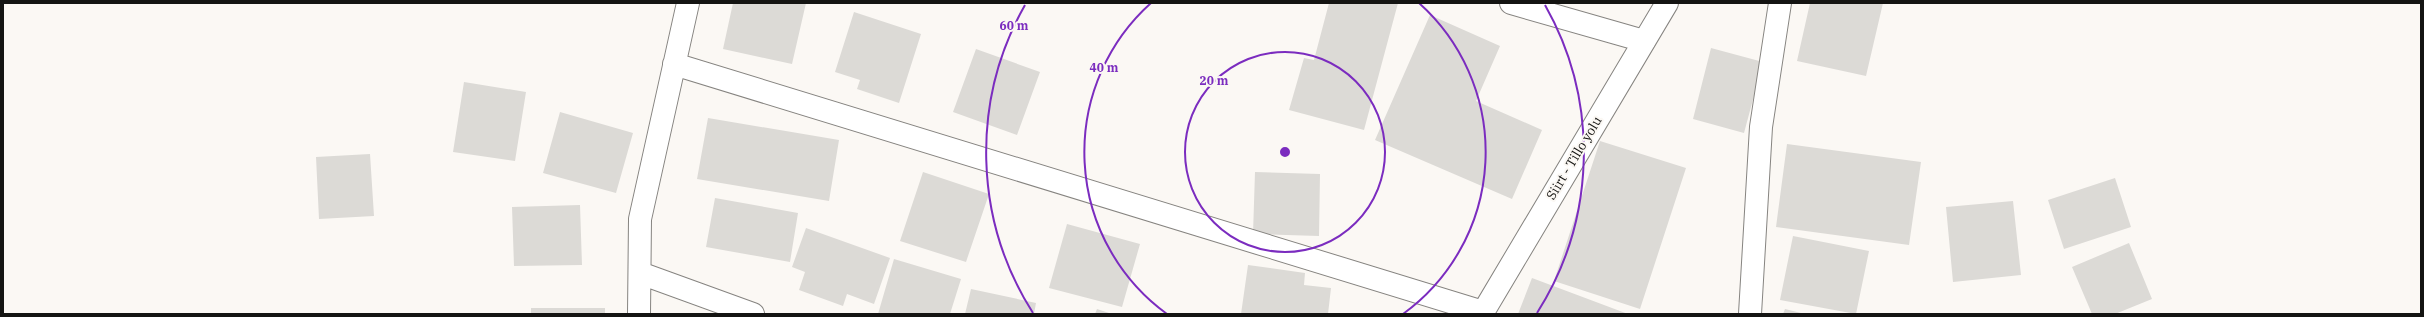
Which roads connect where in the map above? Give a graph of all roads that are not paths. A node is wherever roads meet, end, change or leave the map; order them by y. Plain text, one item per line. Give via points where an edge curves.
1 (688, 3) edge
2 (1511, 3) edge
3 (1667, 3) edge
4 (1780, 3) edge
5 (1644, 41) junction
6 (674, 64) junction
7 (640, 273) junction
8 (1483, 313) edge
9 (639, 314) edge
10 (753, 314) edge
11 (1750, 314) edge

1 - 6 street
2 - 5 street
3 - 5 street, Siirt - Tillo yolu
4 - 11 street via 1761,127
5 - 8 street, Siirt - Tillo yolu
6 - 7 street via 640,219
6 - 8 street
7 - 9 street
7 - 10 street

